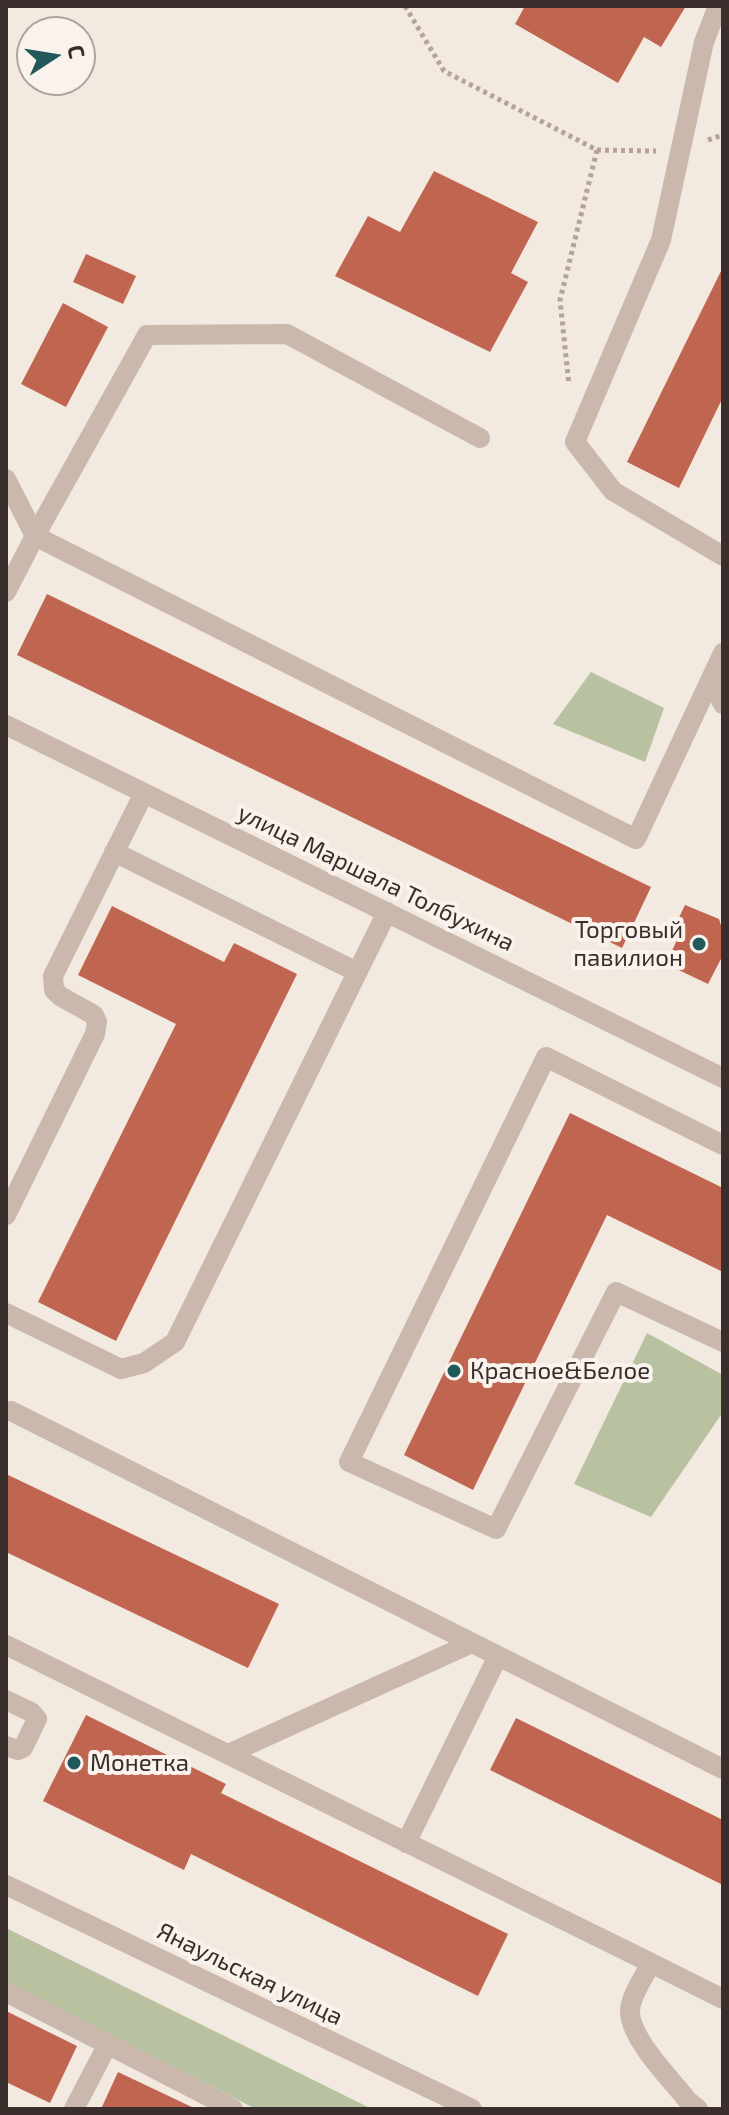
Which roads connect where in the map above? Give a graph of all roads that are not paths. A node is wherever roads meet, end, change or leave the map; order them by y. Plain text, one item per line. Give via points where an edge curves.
1 (718, 6) edge
2 (480, 438) dead end
3 (6, 479) edge
4 (35, 536) junction
5 (723, 556) edge
6 (6, 592) edge
7 (723, 653) edge
8 (711, 680) junction
9 (723, 704) edge
10 (6, 725) edge
11 (144, 793) junction
12 (114, 852) junction
13 (387, 912) junction
14 (357, 972) junction
15 (723, 1078) edge
16 (723, 1145) edge
17 (6, 1215) edge
18 (6, 1313) edge
19 (723, 1342) edge
20 (11, 1411) dead end
21 (472, 1643) junction
22 (6, 1645) edge
23 (498, 1656) junction
24 (6, 1700) edge
25 (6, 1746) edge
26 (228, 1754) junction
27 (723, 1769) edge
28 (406, 1843) junction
29 (6, 1885) edge
30 (651, 1963) junction
31 (6, 1992) edge
32 (723, 1999) edge
33 (108, 2044) junction
34 (74, 2109) edge
35 (233, 2109) edge
36 (472, 2109) edge
37 (698, 2109) edge

1 - 5 street via 704,42 661,240 575,442 613,491
2 - 4 street via 287,334 147,335
3 - 4 street
4 - 6 street
4 - 8 street via 636,839
7 - 8 street
8 - 9 street
10 - 11 street, улица Маршала Толбухина
11 - 12 street
11 - 13 street, улица Маршала Толбухина
12 - 14 street
12 - 17 street via 52,983 60,996 94,1015 95,1034
13 - 14 street
13 - 15 street, улица Маршала Толбухина
14 - 18 street via 175,1342 144,1363 121,1369
16 - 19 street via 546,1057 349,1462 496,1529 616,1292
20 - 21 street
21 - 23 street
21 - 26 street
22 - 26 street
23 - 27 street
23 - 28 street
24 - 25 street via 37,1719 23,1748
26 - 28 street
28 - 30 street
29 - 36 street, Янаульская улица
30 - 32 street
30 - 37 street via 630,2009 632,2023 646,2048
31 - 33 street
33 - 34 street
33 - 35 street

